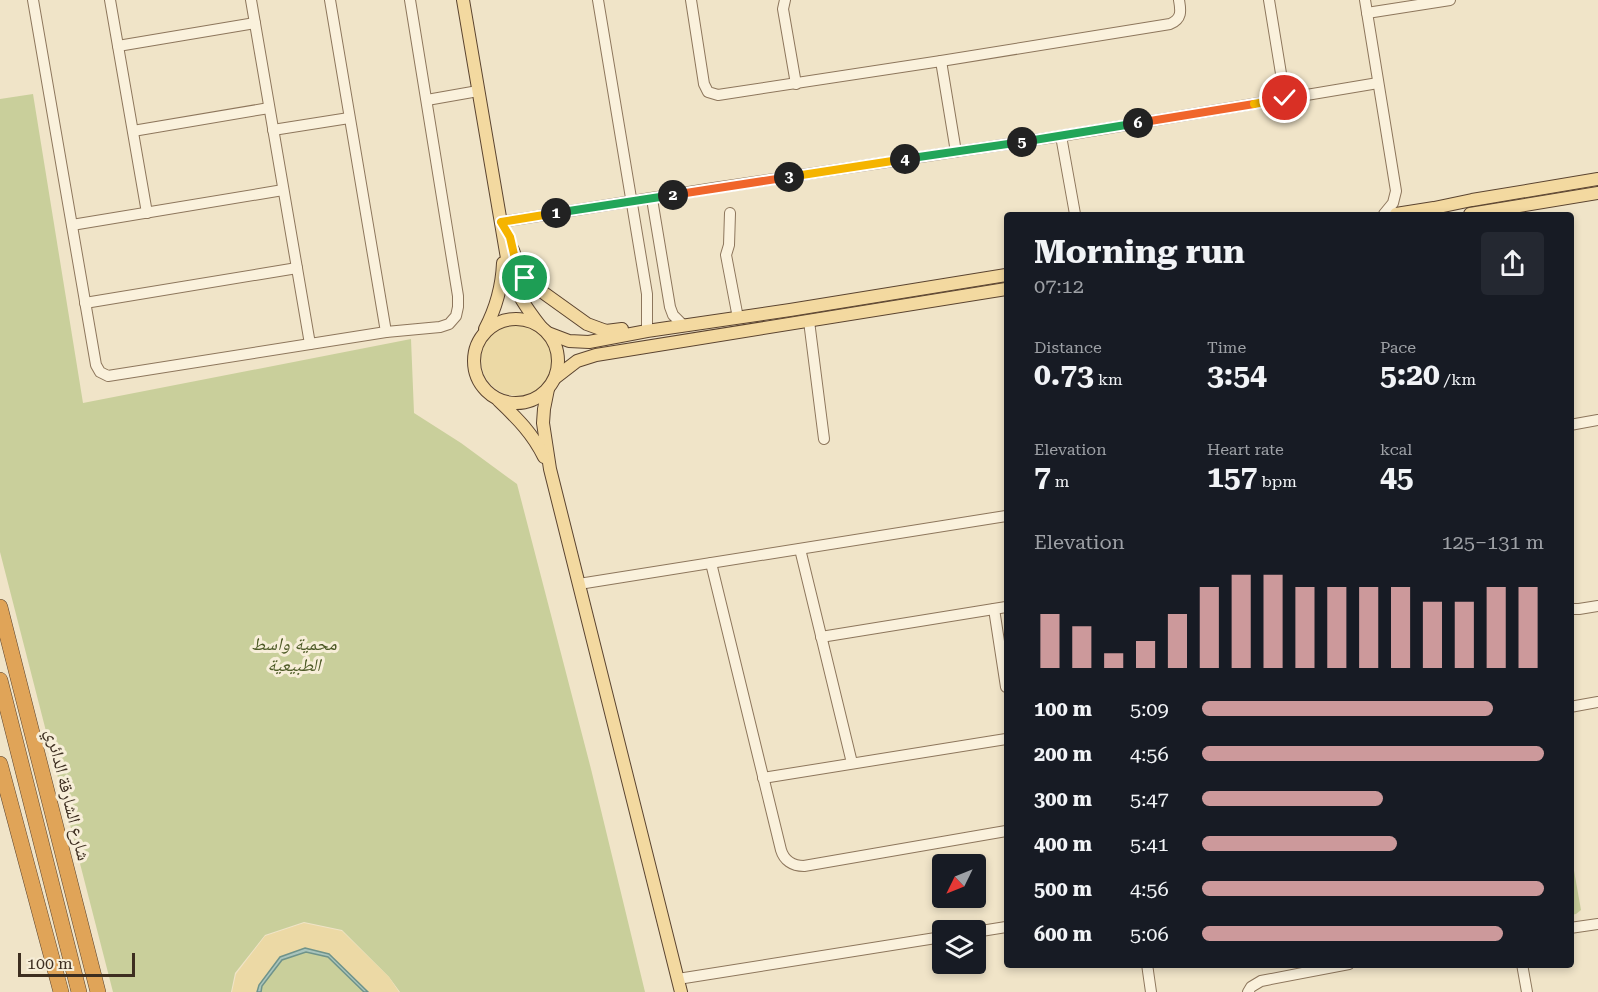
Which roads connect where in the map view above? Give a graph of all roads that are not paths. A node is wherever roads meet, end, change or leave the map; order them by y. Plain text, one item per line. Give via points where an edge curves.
1 (33, 0) edge
2 (110, 0) edge
3 (251, 0) edge
4 (330, 0) edge
5 (410, 0) edge
6 (463, 0) edge
7 (598, 0) edge
8 (691, 0) edge
9 (785, 0) edge
10 (1179, 0) edge
11 (1269, 0) edge
12 (1365, 0) edge
13 (1450, 0) edge
14 (1367, 13) junction
15 (255, 23) junction
16 (118, 46) junction
17 (941, 61) junction
18 (1378, 83) junction
19 (796, 84) junction
20 (478, 92) junction
21 (1285, 98) junction
22 (427, 100) junction
23 (269, 108) junction
24 (349, 118) junction
25 (273, 130) junction
26 (133, 131) junction
27 (1061, 136) junction
28 (956, 152) junction
29 (1598, 179) edge
30 (283, 190) junction
31 (1396, 191) junction
32 (1598, 193) edge
33 (652, 199) junction
34 (631, 201) junction
35 (1075, 212) edge
36 (1386, 212) edge
37 (1415, 212) joint
38 (1482, 212) edge
39 (147, 213) junction
40 (730, 213) dead end
41 (655, 216) junction
42 (634, 219) junction
43 (501, 223) junction
44 (72, 225) junction
45 (505, 244) junction
46 (297, 268) junction
47 (1004, 275) edge
48 (1004, 289) edge
49 (85, 303) junction
50 (790, 310) junction
51 (738, 318) junction
52 (809, 321) junction
53 (682, 325) junction
54 (545, 330) junction
55 (644, 331) junction
56 (748, 331) junction
57 (386, 332) junction
58 (483, 333) junction
59 (310, 344) junction
60 (552, 383) junction
61 (497, 399) junction
62 (1598, 420) edge
63 (1574, 424) edge
64 (824, 439) dead end
65 (550, 469) junction
66 (1004, 516) edge
67 (800, 549) junction
68 (711, 563) junction
69 (579, 584) junction
70 (1598, 606) edge
71 (0, 607) edge
72 (1004, 607) edge
73 (994, 609) junction
74 (1574, 609) edge
75 (821, 637) junction
76 (1004, 674) edge
77 (0, 680) edge
78 (1598, 702) edge
79 (1574, 706) edge
80 (1004, 739) edge
81 (0, 764) edge
82 (852, 764) junction
83 (763, 778) junction
84 (1004, 831) edge
85 (1598, 924) edge
86 (1004, 927) edge
87 (1574, 927) edge
88 (986, 930) edge
89 (932, 939) edge
90 (1148, 968) edge
91 (1327, 968) edge
92 (1523, 968) edge
93 (679, 986) edge
94 (61, 992) edge
95 (80, 992) edge
96 (98, 992) edge
97 (1151, 992) edge
98 (1248, 992) edge
99 (1527, 992) edge

1 - 44 street
2 - 16 street
3 - 15 street
4 - 24 street
5 - 22 street
6 - 20 main road
7 - 34 street
8 - 19 street via 708,92 718,95
9 - 19 street via 783,9
10 - 17 street via 1180,15 1170,24
11 - 21 street
12 - 14 street
13 - 14 street
14 - 18 street
15 - 16 street
15 - 23 street
16 - 26 street
17 - 19 street
17 - 28 street
18 - 21 street
18 - 31 street
20 - 22 street
20 - 43 main road
21 - 27 street
22 - 57 street via 458,307 449,324
23 - 25 street
23 - 26 street
24 - 25 street
24 - 57 street
25 - 30 street
26 - 39 street
27 - 28 street
27 - 35 street
28 - 33 street
29 - 37 main road
30 - 39 street
30 - 46 street
31 - 36 street
31 - 37 street
32 - 38 main road
33 - 34 street
33 - 41 street
34 - 42 street
34 - 43 street
39 - 44 street
40 - 51 street via 726,255
41 - 42 street
41 - 53 street via 670,310
42 - 55 street via 647,294
43 - 45 main road
43 - 55 main road via 510,237 519,268 534,286 592,327
44 - 49 street
45 - 54 main road via 514,285
45 - 58 main road via 499,297
46 - 49 street
46 - 59 street
47 - 50 main road
48 - 52 main road
49 - 59 street via 96,365 108,376
50 - 51 main road
50 - 56 main road via 749,323
51 - 53 main road
52 - 56 main road
52 - 64 street
53 - 55 main road
54 - 55 main road via 562,339 582,342
54 - 58 main road via 532,322 511,319
54 - 60 main road via 558,355
56 - 60 main road via 589,356 571,365
57 - 59 street
58 - 61 main road via 475,349 475,371 485,390
60 - 61 main road via 530,401 507,403
60 - 65 main road via 543,423
61 - 65 main road via 531,435
62 - 63 street
65 - 69 main road
66 - 67 street
67 - 68 street
67 - 75 street
68 - 69 street
68 - 83 street
69 - 93 main road
70 - 74 street
71 - 96 highway, شارع الشارقة الدائري
72 - 73 street
73 - 75 street
73 - 76 street
75 - 82 street
77 - 95 highway, شارع الشارقة الدائري
78 - 79 street
80 - 82 street
81 - 94 highway
82 - 83 street
83 - 84 street via 782,854 799,866
85 - 87 street
86 - 88 street
89 - 93 street
90 - 97 street
91 - 98 street via 1261,981
92 - 99 street

